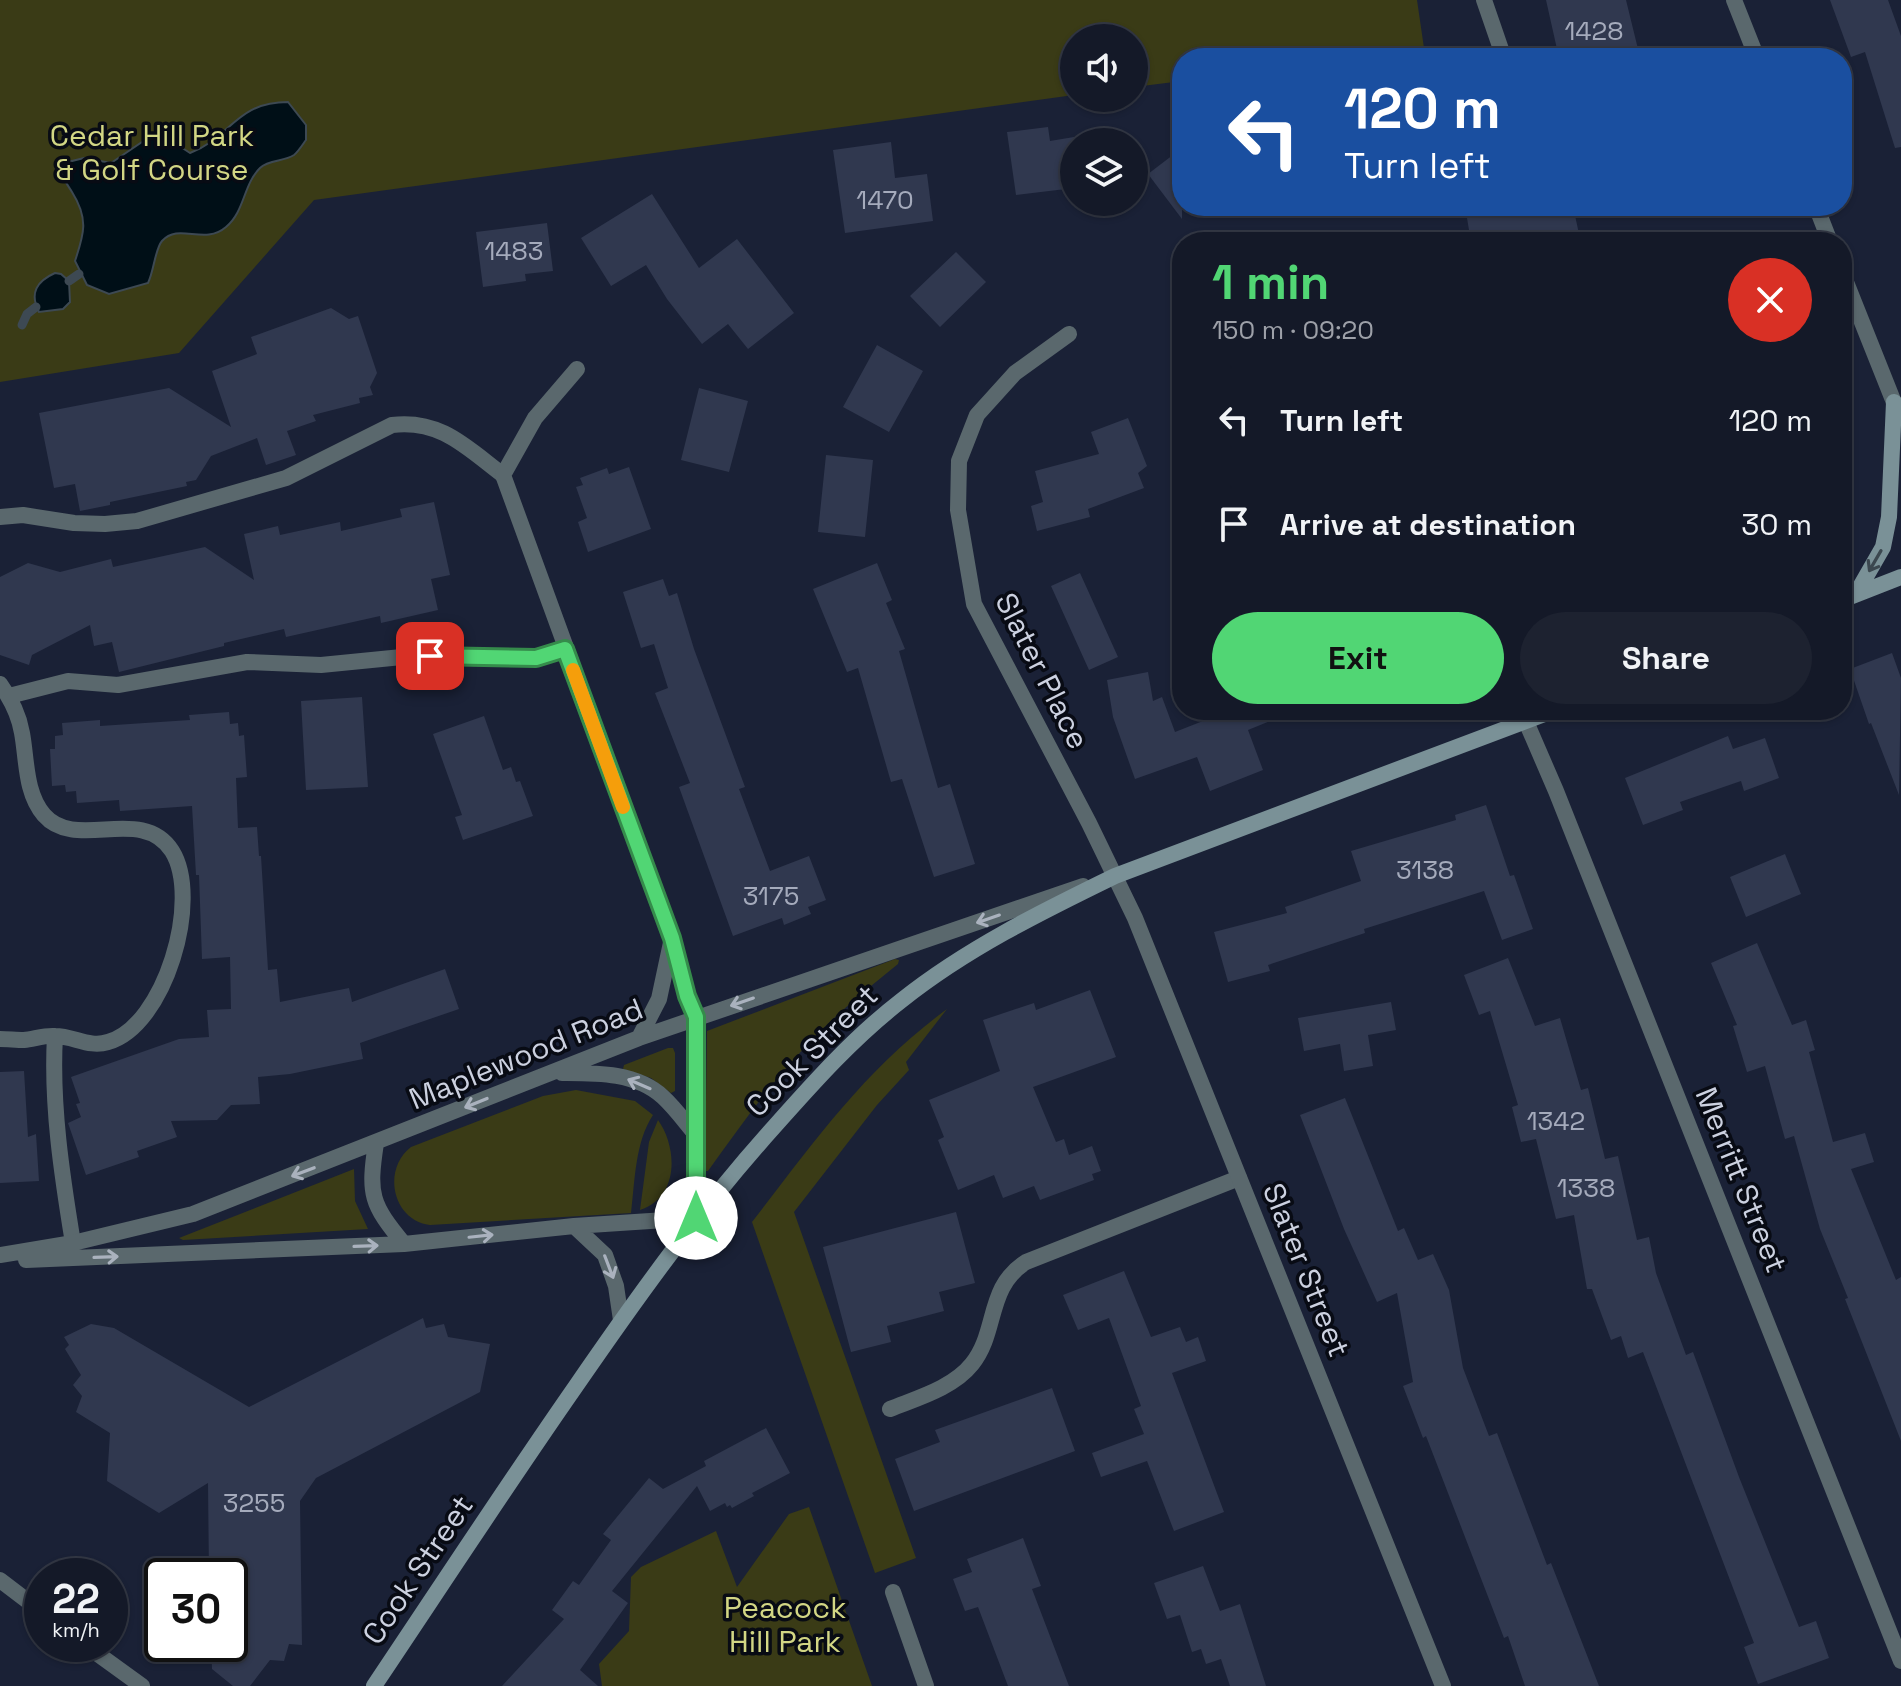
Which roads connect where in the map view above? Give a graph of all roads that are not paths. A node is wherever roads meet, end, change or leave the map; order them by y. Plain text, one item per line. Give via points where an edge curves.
1 (1484, 0) edge
2 (1734, 0) edge
3 (1501, 48) edge
4 (1753, 48) edge
5 (1852, 297) edge
6 (1069, 334) dead end
7 (577, 369) dead end
8 (1894, 402) junction
9 (1901, 419) edge
10 (503, 475) junction
11 (0, 517) edge
12 (1901, 577) edge
13 (1852, 593) edge
14 (1852, 596) edge
15 (565, 649) junction
16 (4, 690) edge
17 (1514, 720) edge
18 (1526, 720) edge
19 (1115, 876) junction
20 (672, 938) junction
21 (696, 1017) junction
22 (55, 1036) junction
23 (639, 1038) junction
24 (0, 1039) edge
25 (548, 1074) junction
26 (696, 1135) junction
27 (376, 1143) junction
28 (1239, 1178) junction
29 (696, 1218) junction
30 (574, 1226) junction
31 (73, 1243) junction
32 (404, 1244) junction
33 (0, 1258) edge
34 (621, 1320) junction
35 (890, 1409) dead end
36 (0, 1580) edge
37 (893, 1592) dead end
38 (24, 1598) edge
39 (1901, 1661) edge
40 (109, 1662) edge
41 (142, 1686) edge
42 (374, 1686) edge
43 (926, 1686) edge
44 (1443, 1686) edge

1 - 3 street
2 - 4 street
5 - 8 street
6 - 19 street, Slater Place via 1015,373 977,415 959,461 958,510 974,604
7 - 10 street via 535,418
8 - 9 street
8 -> 13 main road via 1883,547
10 - 11 street via 431,426 408,423 392,425 286,478 137,521
10 - 15 street
12 - 14 main road
15 - 16 street via 536,658 412,656 321,665 247,662 118,685 68,681
15 - 20 street
16 - 22 street via 22,731 34,801 45,817 79,829 151,832 174,855 180,877 178,940 146,1017 111,1042 94,1045
17 - 19 main road, Cook Street
18 - 39 street, Merritt Street
19 -> 21 street, Maplewood Road
19 - 28 street, Slater Street
19 - 29 main road, Cook Street via 955,960 900,1001 839,1054
20 - 21 street
20 - 23 street via 659,999
21 - 23 street, Maplewood Road
21 - 26 street
22 - 24 street
22 - 31 street via 53,1065
23 - 25 street, Maplewood Road
26 -> 25 street via 661,1095 639,1082 605,1072
25 -> 27 street, Maplewood Road
26 - 29 street
27 -> 31 street, Maplewood Road via 193,1214
27 - 32 street via 370,1180 379,1215
28 - 35 street via 1015,1269 1000,1289 979,1355 970,1367 928,1394
28 - 44 street, Slater Street
29 - 30 street, Maplewood Road
29 - 34 main road, Cook Street
32 -> 30 street, Maplewood Road
30 -> 34 street via 605,1255
31 - 33 street, Maplewood Road
33 -> 32 street, Maplewood Road
34 - 42 main road, Cook Street
36 - 38 street
37 - 43 street
40 - 41 street

